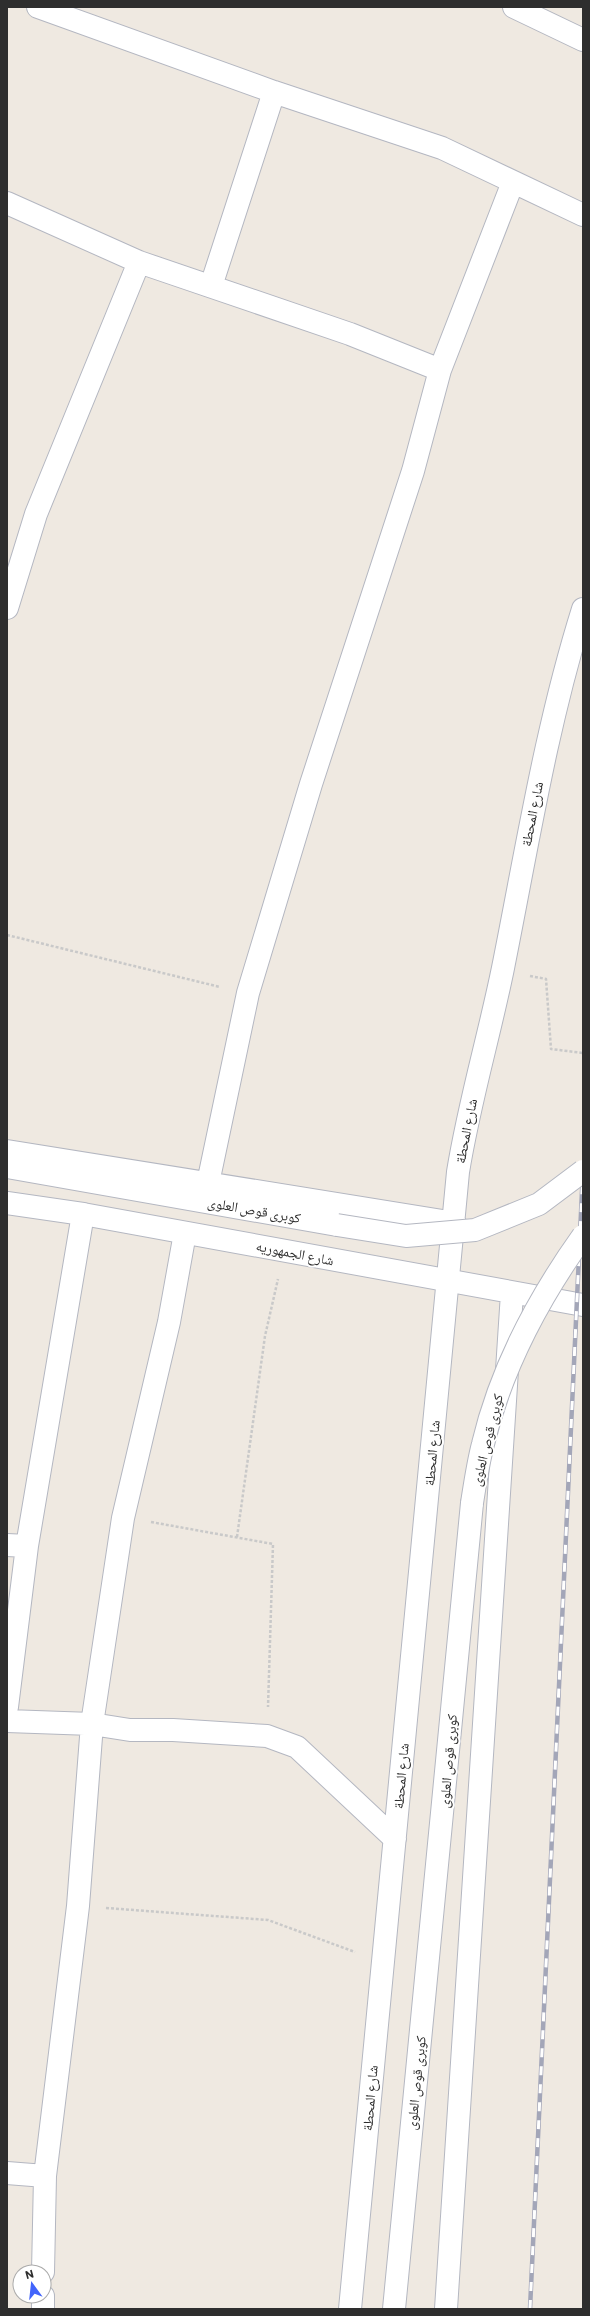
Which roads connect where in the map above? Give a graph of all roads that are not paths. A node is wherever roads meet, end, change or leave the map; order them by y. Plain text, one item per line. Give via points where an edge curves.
1 (38, 7) edge
2 (514, 7) edge
3 (583, 40) edge
4 (274, 92) junction
5 (513, 182) junction
6 (7, 203) edge
7 (583, 215) edge
8 (139, 262) junction
9 (211, 286) junction
10 (440, 370) junction
11 (7, 608) edge
12 (583, 609) edge
13 (7, 1151) edge
14 (7, 1167) edge
15 (583, 1171) edge
16 (208, 1183) junction
17 (7, 1203) edge
18 (83, 1214) junction
19 (455, 1223) junction
20 (185, 1233) junction
21 (583, 1236) edge
22 (449, 1282) junction
23 (512, 1293) junction
24 (583, 1305) edge
25 (17, 1546) edge
26 (7, 1707) edge
27 (7, 1721) edge
28 (92, 1724) junction
29 (395, 1839) junction
30 (7, 2173) edge
31 (45, 2176) junction
32 (44, 2264) edge
33 (350, 2309) edge
34 (394, 2309) edge
35 (446, 2309) edge

1 - 4 street
2 - 3 street
4 - 5 street via 442,148
4 - 9 street
5 - 7 street
5 - 10 street
6 - 8 street
8 - 9 street
8 - 11 street via 36,514
9 - 10 street via 350,334
10 - 16 street via 413,471 311,784 248,993
12 - 19 street, شارع المحطة via 552,718 502,970 464,1136 458,1172
13 - 16 street
14 - 15 street, كوبرى قوص العلوى, bridge via 406,1236 475,1230 539,1204
16 - 19 street
17 - 18 street, شارع الجمهوريه
18 - 20 street, شارع الجمهوريه
18 - 25 street
19 - 22 street, شارع المحطة
20 - 22 street, شارع الجمهوريه
20 - 28 street via 168,1322 123,1518
21 - 34 street, كوبرى قوص العلوى, bridge via 556,1274 526,1327 501,1384 483,1443 472,1504
22 - 23 street, شارع الجمهوريه
22 - 29 street, شارع المحطة
23 - 24 street, شارع الجمهوريه
23 - 35 street
25 - 26 street
27 - 28 street
28 - 29 street via 130,1730 267,1736 296,1747
28 - 31 street via 78,1906
29 - 33 street, شارع المحطة
30 - 31 street
31 - 32 street

